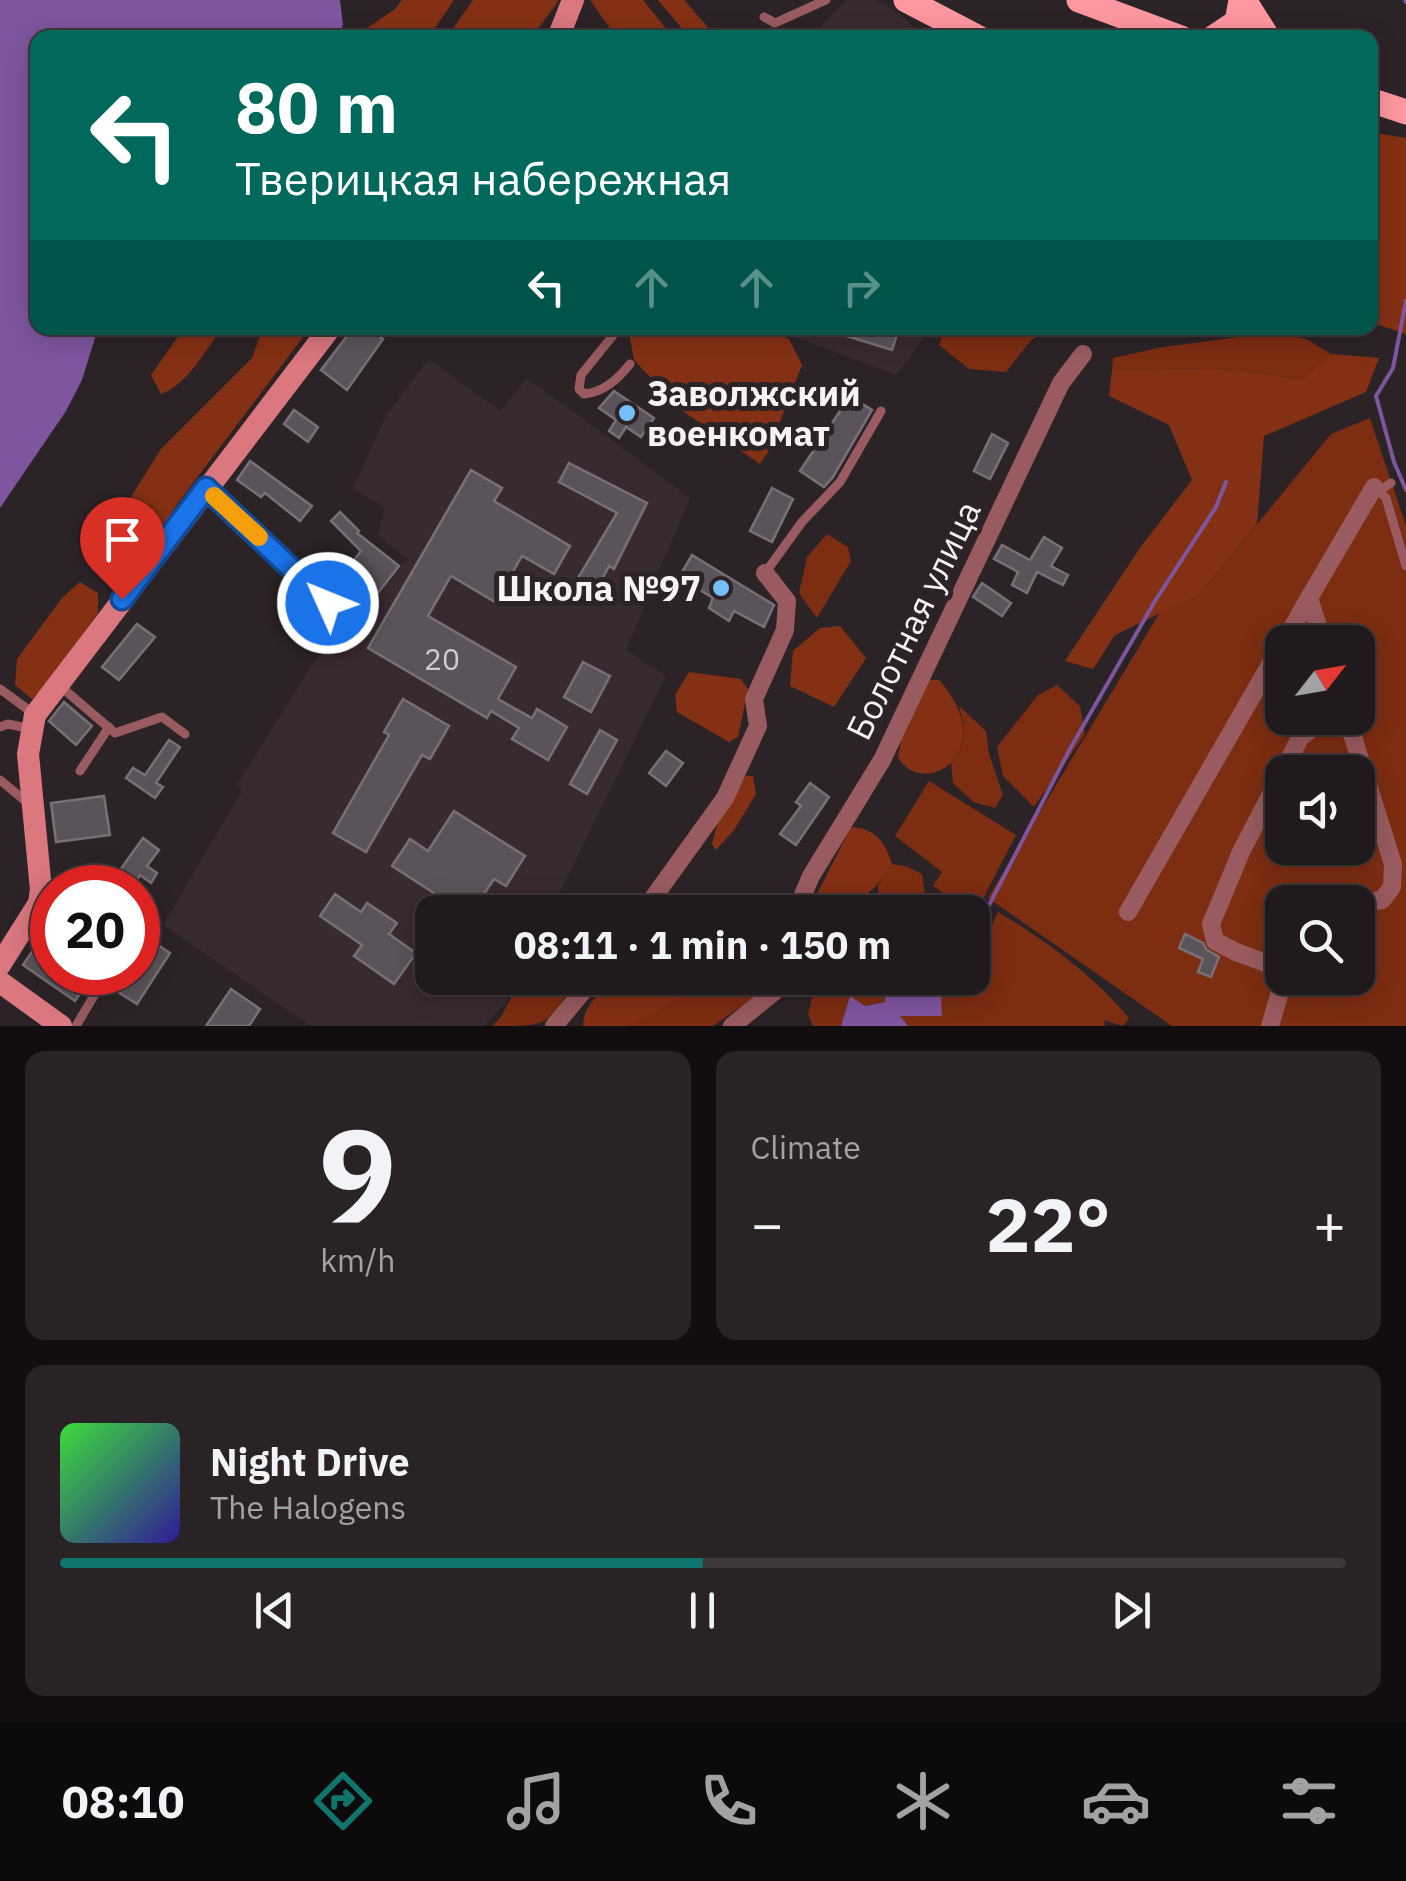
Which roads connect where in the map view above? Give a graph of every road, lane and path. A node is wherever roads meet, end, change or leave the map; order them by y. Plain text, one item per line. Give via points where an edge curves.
1 (573, 0) edge
2 (826, 0) edge
3 (906, 0) edge
4 (1079, 0) edge
5 (1242, 0) edge
6 (764, 17) dead end
7 (561, 30) edge
8 (963, 30) edge
9 (1160, 30) edge
10 (1224, 30) edge
11 (1263, 30) edge
12 (1378, 103) edge
13 (1406, 112) edge
14 (325, 335) edge
15 (613, 335) edge
16 (1084, 354) dead end
17 (630, 364) dead end
18 (882, 410) dead end
19 (1381, 487) joint
20 (206, 488) junction
21 (1406, 566) edge
22 (765, 573) joint
23 (1309, 598) junction
24 (321, 612) dead end
25 (1293, 625) edge
26 (1318, 625) edge
27 (1265, 674) edge
28 (58, 684) junction
29 (0, 689) edge
30 (33, 722) junction
31 (0, 727) edge
32 (108, 728) junction
33 (185, 734) dead end
34 (1304, 735) edge
35 (1352, 735) edge
36 (80, 771) dead end
37 (0, 780) edge
38 (34, 808) junction
39 (655, 895) edge
40 (803, 895) edge
41 (1375, 901) edge
42 (1128, 912) dead end
43 (1265, 963) edge
44 (0, 964) edge
45 (0, 982) edge
46 (94, 995) edge
47 (582, 995) edge
48 (770, 995) edge
49 (1279, 995) edge
50 (62, 1026) edge
51 (76, 1026) edge
52 (554, 1026) edge
53 (732, 1026) edge
54 (1270, 1026) edge

1 - 7 street
2 - 6 lane via 776,23
3 - 8 main road
4 - 9 main road
5 - 10 main road via 1236,22
5 - 11 main road
12 - 13 main road
14 - 20 street
15 - 17 lane via 584,370 579,389 599,390
16 - 40 street, Болотная улица via 1061,383 882,760
18 - 22 lane via 840,482
19 - 21 lane
19 - 23 street
20 - 24 lane via 328,603
20 - 28 street
22 - 39 street via 787,601 785,630 754,699 758,726 725,798
23 - 25 street
23 - 26 street
27 - 42 street
28 - 30 street
28 - 32 lane
29 - 30 lane
30 - 31 lane
30 - 38 street via 28,754
32 - 33 lane via 115,734 162,718
32 - 36 lane
34 - 43 street via 1211,924 1215,940
35 - 41 street via 1393,864 1392,887
37 - 38 lane
38 - 44 street via 39,903
45 - 50 street
46 - 51 lane
47 - 52 street
48 - 53 street
49 - 54 street

